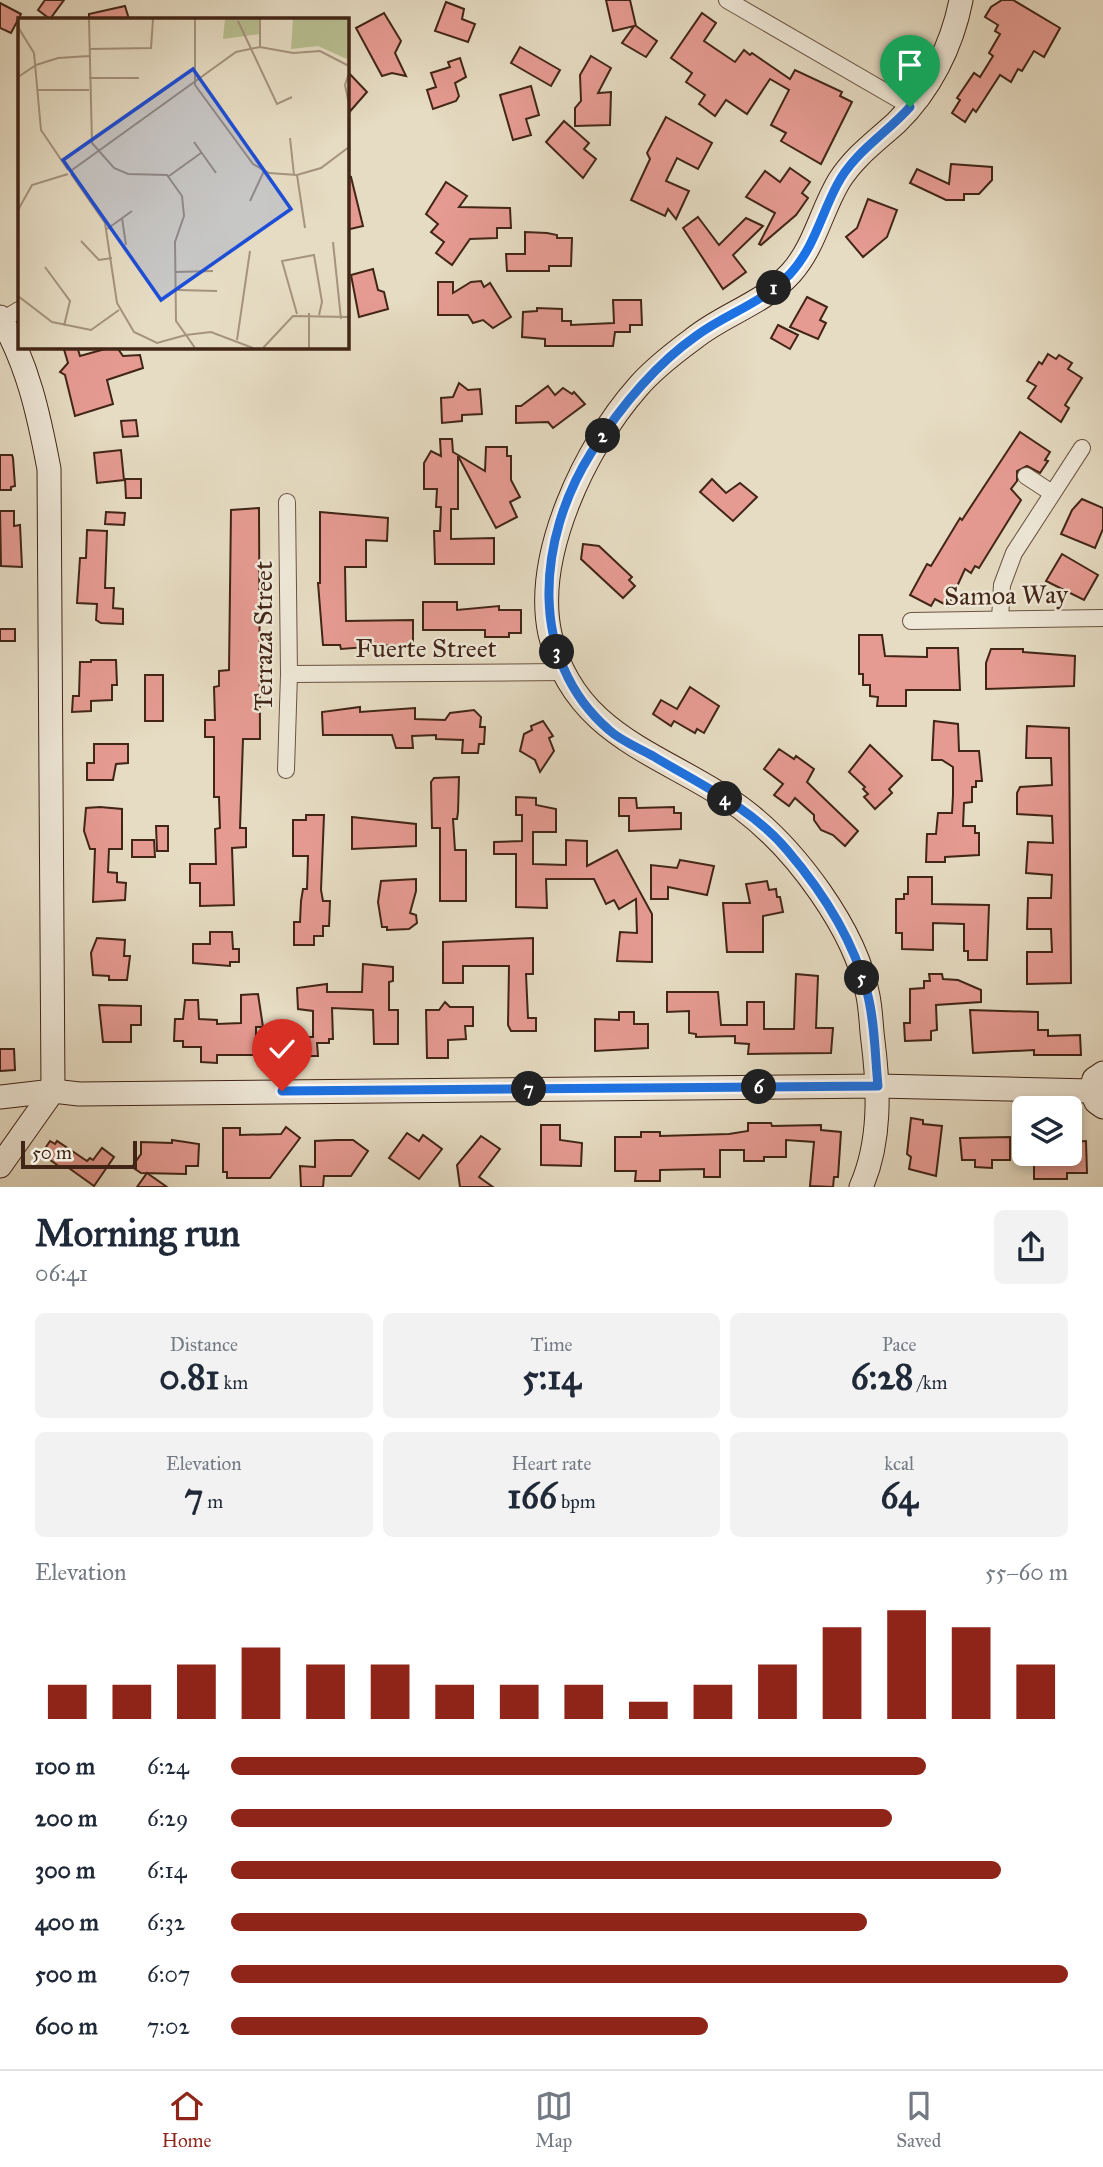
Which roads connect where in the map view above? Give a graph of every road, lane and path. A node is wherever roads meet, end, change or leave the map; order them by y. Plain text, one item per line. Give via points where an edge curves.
1 (727, 0) edge
2 (961, 0) edge
3 (910, 107) junction
4 (7, 316) edge
5 (1082, 448) dead end
6 (1026, 476) dead end
7 (1052, 493) junction
8 (287, 502) dead end
9 (1103, 618) edge
10 (1000, 619) junction
11 (911, 621) dead end
12 (564, 671) junction
13 (289, 674) junction
14 (286, 770) dead end
15 (878, 1086) junction
16 (1099, 1090) edge
17 (53, 1091) junction
18 (0, 1097) edge
19 (0, 1166) edge
20 (861, 1187) edge

1 - 3 street
2 - 3 street via 957,22 932,80
3 - 12 street via 860,152 837,184 818,231 792,272 759,302 694,337 637,387 589,456 564,509 549,573 550,632
4 - 17 street via 35,400 49,469
5 - 7 street
6 - 7 street
7 - 10 street via 1014,553 1002,585
8 - 13 street, Terraza Street
9 - 10 street, Samoa Way
10 - 11 street, Samoa Way
12 - 13 street, Fuerte Street
12 - 15 street via 571,687 610,731 741,809 786,848 847,937 868,993
13 - 14 street, Terraza Street
15 - 16 street
15 - 17 street
15 - 20 street via 871,1166
17 - 18 street
17 - 19 street

